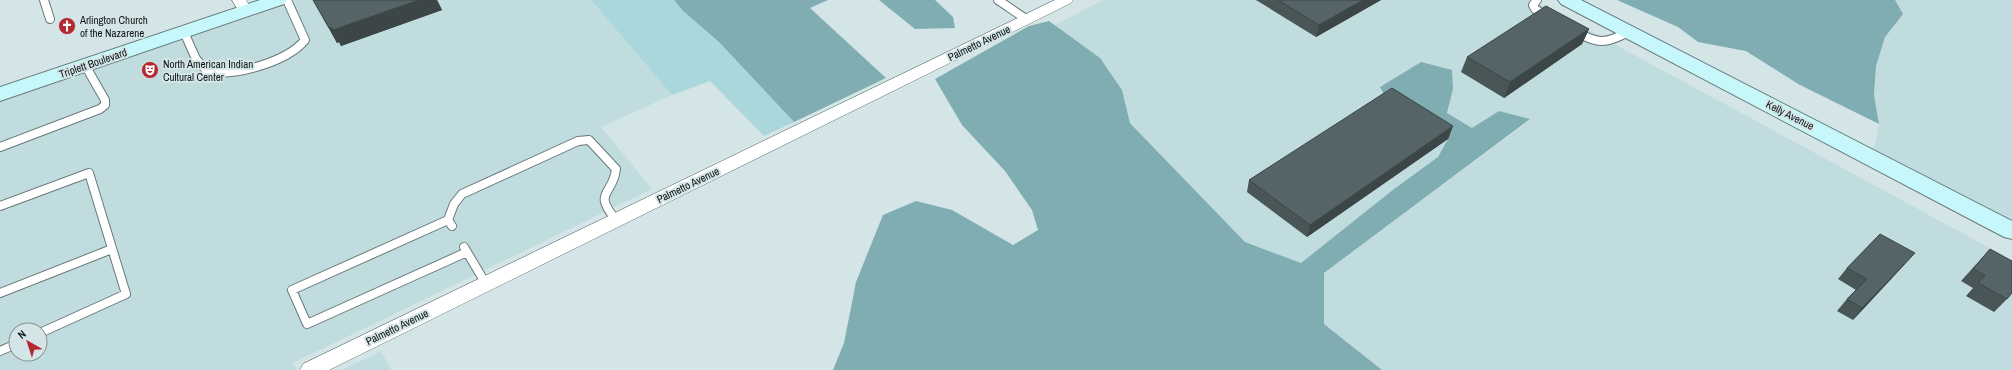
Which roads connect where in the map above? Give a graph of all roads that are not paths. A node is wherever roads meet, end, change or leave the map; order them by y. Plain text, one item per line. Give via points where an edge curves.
1 (44, 0) edge
2 (278, 0) edge
3 (287, 0) edge
4 (998, 0) edge
5 (1066, 0) edge
6 (1537, 0) edge
7 (1567, 0) edge
8 (242, 5) edge
9 (50, 19) dead end
10 (1026, 19) junction
11 (1554, 20) edge
12 (1567, 28) edge
13 (184, 32) junction
14 (1628, 32) junction
15 (85, 65) junction
16 (0, 94) edge
17 (0, 147) edge
18 (0, 206) edge
19 (616, 220) junction
20 (2012, 230) edge
21 (112, 249) junction
22 (486, 284) junction
23 (0, 293) edge
24 (48, 329) edge
25 (310, 370) edge

1 - 9 lane
2 - 8 main road, Triplett Boulevard
3 - 13 lane via 305,40 303,45 293,52 245,70 221,73 205,70 196,58
4 - 10 lane
5 - 10 street, Palmetto Avenue
6 - 11 lane via 1532,5 1535,9
7 - 14 main road, Kelly Avenue
8 - 13 main road, Triplett Boulevard
10 - 19 street, Palmetto Avenue
12 - 14 lane via 1602,43 1612,41
13 - 15 main road, Triplett Boulevard
14 - 20 main road, Kelly Avenue
15 - 16 main road, Triplett Boulevard
15 - 17 lane via 105,100 105,105 100,110
18 - 21 lane via 89,173
19 - 22 street, Palmetto Avenue
19 - 22 lane via 604,202 604,196 616,177 616,169 589,140 578,141 462,194 454,204 450,223 292,290 307,324 466,249
21 - 23 lane
21 - 24 lane via 126,294
22 - 25 street, Palmetto Avenue

